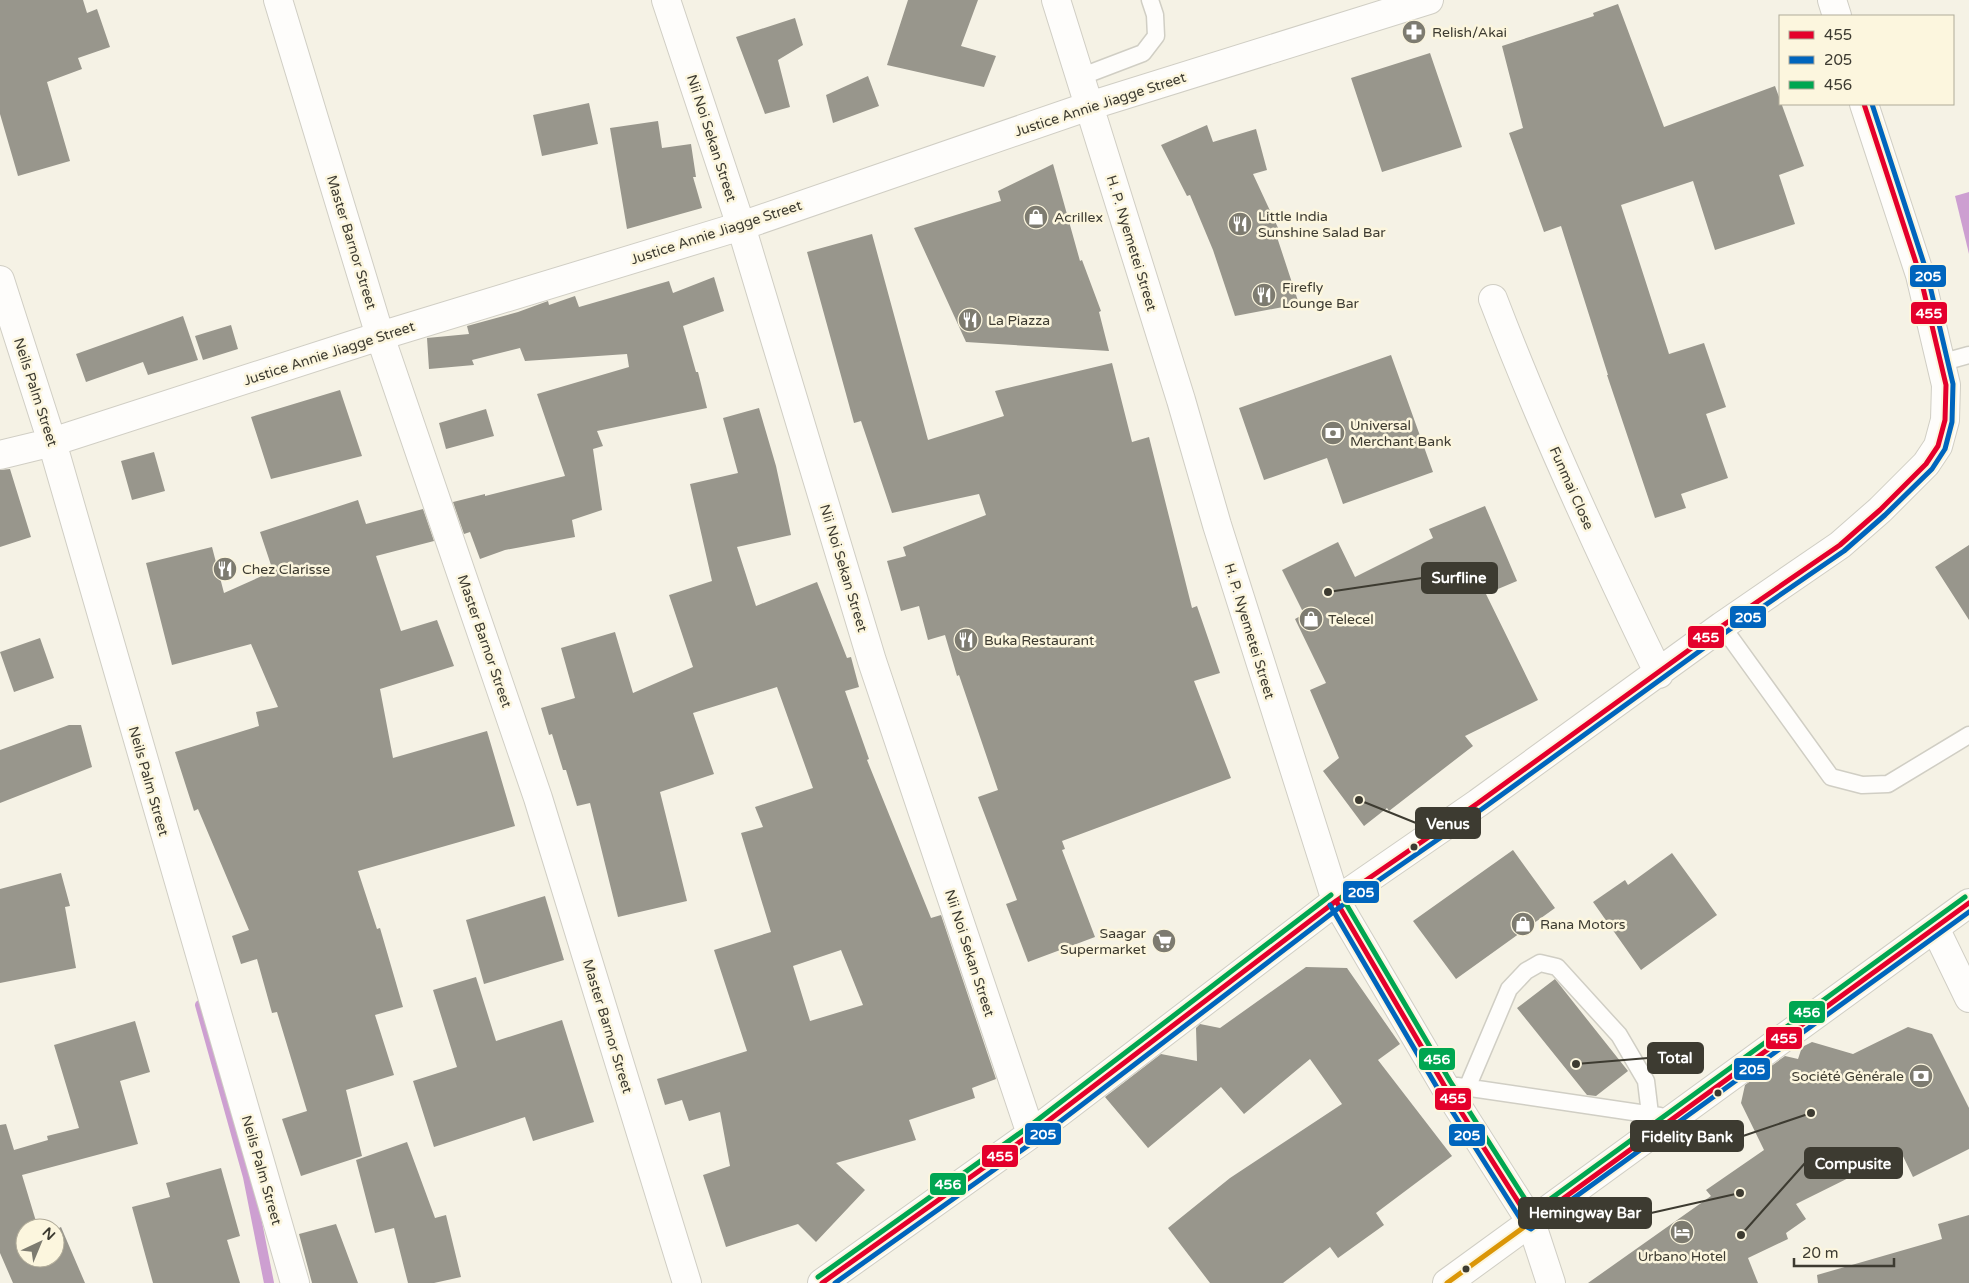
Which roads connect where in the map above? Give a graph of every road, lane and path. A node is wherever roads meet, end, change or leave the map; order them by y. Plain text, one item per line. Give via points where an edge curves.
1 (278, 0) edge
2 (666, 0) edge
3 (1056, 0) edge
4 (1150, 0) edge
5 (1429, 0) edge
6 (1832, 0) edge
7 (1837, 15) edge
8 (1080, 77) junction
9 (1864, 105) edge
10 (1089, 106) junction
11 (741, 226) junction
12 (0, 280) edge
13 (1493, 299) dead end
14 (380, 336) junction
15 (1969, 355) edge
16 (1940, 363) junction
17 (51, 442) junction
18 (0, 455) edge
19 (1722, 626) junction
20 (1659, 674) junction
21 (1969, 735) edge
22 (1336, 901) junction
23 (1969, 903) edge
24 (1935, 928) junction
25 (1969, 998) edge
26 (1456, 1086) junction
27 (1662, 1116) junction
28 (1031, 1134) junction
29 (1531, 1222) junction
30 (295, 1283) edge
31 (687, 1283) edge
32 (822, 1283) edge
33 (1448, 1283) edge
34 (1551, 1283) edge

1 - 14 street, Master Barnor Street
2 - 11 street, Nii Noi Sekan Street
3 - 8 street, H. P. Nyemetei Street
4 - 8 lane via 1156,36 1143,53
5 - 10 street, Justice Annie Jiagge Street
6 - 7 street
8 - 10 street, H. P. Nyemetei Street
9 - 16 street via 1920,276
10 - 11 street, Justice Annie Jiagge Street
10 - 22 street, H. P. Nyemetei Street
11 - 14 street, Justice Annie Jiagge Street
11 - 28 street, Nii Noi Sekan Street via 872,660
12 - 17 street, Neils Palm Street
13 - 20 street, Funmai Close via 1531,396
14 - 17 street, Justice Annie Jiagge Street
14 - 31 street, Master Barnor Street via 538,798
15 - 16 lane
16 - 19 street via 1946,385 1945,420 1938,446 1926,464 1840,544
17 - 18 street, Justice Annie Jiagge Street
17 - 30 street, Neils Palm Street
19 - 20 street
19 - 21 lane via 1831,777 1862,785 1888,784
20 - 22 street
22 - 26 street, H. P. Nyemetei Street
22 - 28 street
23 - 24 street
24 - 25 street
24 - 27 street
26 - 27 lane
26 - 27 lane via 1509,990 1526,971 1540,963 1557,967 1619,1035
26 - 29 street, H. P. Nyemetei Street
27 - 29 street
28 - 32 street
29 - 33 street
29 - 34 street, H. P. Nyemetei Street

